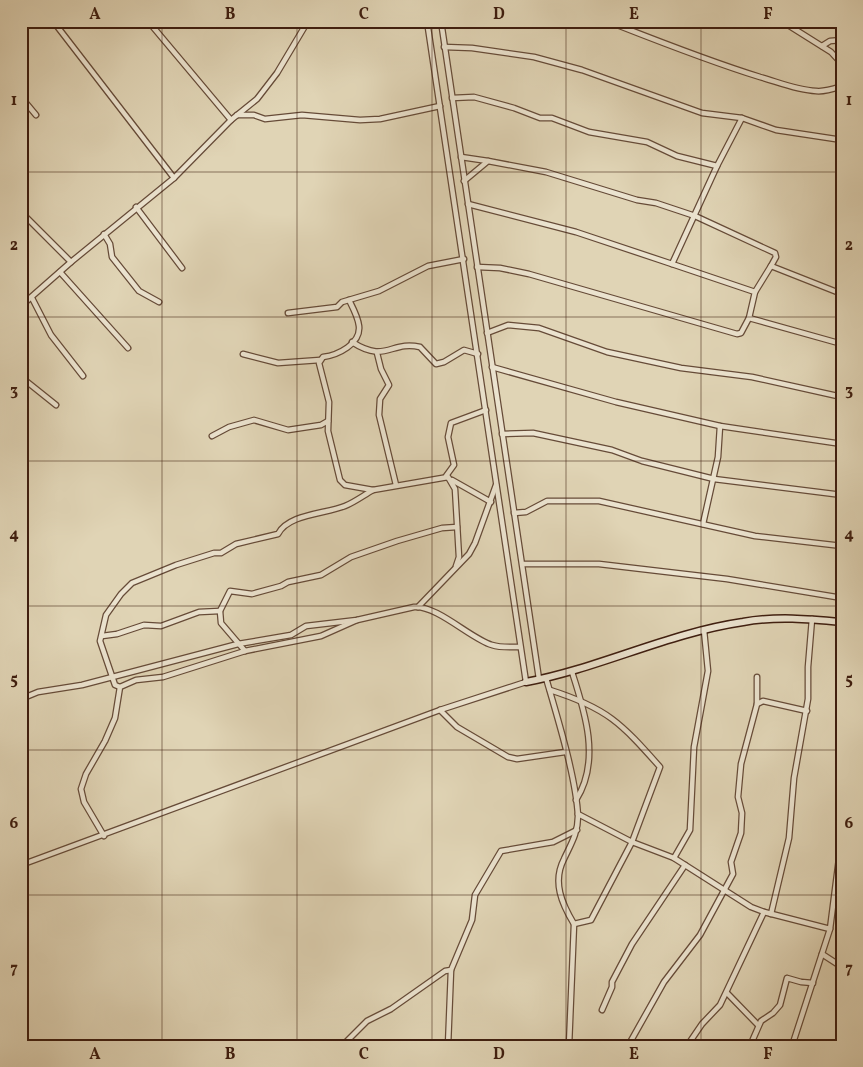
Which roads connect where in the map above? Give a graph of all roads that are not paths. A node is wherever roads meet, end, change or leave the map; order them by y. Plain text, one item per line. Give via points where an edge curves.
1 (53, 21) edge
2 (148, 21) edge
3 (308, 21) edge
4 (427, 21) edge
5 (441, 21) edge
6 (608, 21) edge
7 (747, 21) edge
8 (842, 40) edge
9 (822, 46) junction
10 (444, 47) junction
11 (842, 64) edge
12 (842, 86) edge
13 (21, 97) edge
14 (452, 98) junction
15 (440, 106) junction
16 (36, 115) dead end
17 (237, 115) junction
18 (742, 118) junction
19 (231, 120) junction
20 (842, 140) edge
21 (461, 156) junction
22 (488, 160) junction
23 (717, 166) junction
24 (174, 178) junction
25 (464, 181) junction
26 (468, 204) junction
27 (136, 207) junction
28 (21, 212) edge
29 (695, 216) junction
30 (104, 234) junction
31 (464, 259) junction
32 (71, 262) junction
33 (672, 264) junction
34 (771, 266) junction
35 (182, 268) dead end
36 (477, 268) junction
37 (60, 272) junction
38 (756, 292) junction
39 (842, 294) edge
40 (32, 298) junction
41 (350, 300) junction
42 (159, 302) dead end
43 (21, 306) edge
44 (288, 312) dead end
45 (748, 318) junction
46 (487, 332) junction
47 (352, 342) junction
48 (842, 344) edge
49 (128, 348) dead end
50 (377, 352) junction
51 (243, 354) dead end
52 (478, 354) junction
53 (320, 360) junction
54 (492, 368) junction
55 (83, 376) dead end
56 (21, 377) edge
57 (842, 397) edge
58 (56, 406) dead end
59 (486, 410) junction
60 (328, 421) junction
61 (720, 426) junction
62 (502, 434) junction
63 (212, 436) dead end
64 (842, 444) edge
65 (446, 476) junction
66 (714, 479) junction
67 (452, 480) junction
68 (497, 483) junction
69 (396, 485) junction
70 (373, 490) junction
71 (842, 495) edge
72 (491, 502) junction
73 (514, 513) junction
74 (704, 524) junction
75 (458, 527) junction
76 (842, 546) edge
77 (524, 564) junction
78 (456, 566) junction
79 (842, 598) edge
80 (418, 607) junction
81 (220, 611) junction
82 (812, 619) junction
83 (357, 620) junction
84 (842, 622) edge
85 (704, 630) junction
86 (102, 636) junction
87 (238, 644) junction
88 (520, 647) junction
89 (246, 651) junction
90 (572, 672) junction
91 (114, 676) junction
92 (757, 677) dead end
93 (542, 679) junction
94 (526, 682) junction
95 (120, 687) junction
96 (550, 690) junction
97 (21, 699) edge
98 (582, 700) junction
99 (757, 704) junction
100 (440, 710) junction
101 (807, 710) junction
102 (565, 752) junction
103 (576, 800) junction
104 (578, 814) junction
105 (578, 830) junction
106 (842, 835) edge
107 (104, 836) junction
108 (632, 842) junction
109 (674, 858) junction
110 (21, 865) edge
111 (685, 865) junction
112 (724, 892) junction
113 (764, 912) junction
114 (771, 914) junction
115 (574, 924) junction
116 (830, 929) junction
117 (822, 954) junction
118 (842, 966) edge
119 (450, 970) junction
120 (813, 983) junction
121 (727, 993) junction
122 (602, 1010) dead end
123 (758, 1025) junction
124 (342, 1046) edge
125 (448, 1046) edge
126 (569, 1046) edge
127 (628, 1046) edge
128 (687, 1046) edge
129 (750, 1046) edge
130 (792, 1046) edge

1 - 24 street
2 - 19 street
3 - 17 street via 257,99
4 - 15 street
5 - 10 street
6 - 12 street via 710,62 784,85 816,92
7 - 9 street via 788,25
8 - 9 street
9 - 11 street
10 - 14 street
10 - 18 street via 534,57 582,70 702,113
13 - 16 street
14 - 21 street
14 - 23 street via 474,97 590,132 647,142 676,156
15 - 17 street via 360,120 302,115 265,119
15 - 31 street
17 - 19 street
18 - 20 street via 776,130
18 - 23 street
19 - 24 street
21 - 22 street
21 - 25 street
22 - 25 street
22 - 29 street via 546,172
23 - 29 street
24 - 27 street
25 - 26 street
26 - 33 street via 576,232
26 - 36 street
27 - 30 street
27 - 35 street
28 - 32 street
29 - 33 street
29 - 34 street via 775,253
30 - 32 street
30 - 42 street via 112,257 139,291
31 - 41 street via 428,266 380,291
31 - 52 street
32 - 37 street
33 - 38 street
34 - 38 street
34 - 39 street
36 - 45 street via 500,268 529,274 737,334 741,333
36 - 46 street
37 - 40 street
37 - 49 street
38 - 45 street
40 - 43 street
40 - 55 street via 51,335
41 - 44 street via 337,307
41 - 47 street via 359,326 358,336
45 - 48 street
46 - 54 street
46 - 57 street via 508,325 539,328 606,352 682,368 752,377
47 - 50 street via 368,352
47 - 53 street via 341,352
50 - 52 street via 415,346 424,349 436,364 464,350
50 - 69 street via 389,385 380,399 379,415
51 - 53 street via 278,363
52 - 59 street
53 - 60 street via 320,372 326,383 329,402
54 - 61 street
54 - 62 street
56 - 58 street
59 - 65 street via 451,423 448,437 454,465
59 - 68 street
60 - 63 street via 288,430 254,420
60 - 70 street via 340,480
61 - 64 street
61 - 66 street
62 - 66 street via 533,433 612,450
62 - 73 street
65 - 67 street
65 - 69 street
66 - 71 street
66 - 74 street
67 - 72 street
67 - 75 street
68 - 72 street
68 - 88 street
69 - 70 street
70 - 86 street via 346,505 296,519 282,527 278,534 236,544 221,553 176,565 132,583 106,615
72 - 78 street via 476,543
73 - 74 street via 526,512 556,499 599,501
73 - 77 street
74 - 76 street via 754,536
75 - 78 street via 459,557
75 - 81 street via 442,528 398,541 345,560 321,575 252,594 230,591
77 - 79 street via 599,564 727,579
77 - 93 street
78 - 80 street
80 - 83 street
80 - 88 street via 456,623 491,645
81 - 86 street via 199,612 161,626 144,625
81 - 87 street via 221,623
82 - 84 street
82 - 85 street via 744,621
82 - 101 street
83 - 87 street via 306,626 290,635
83 - 89 street via 321,636
85 - 90 street
85 - 109 street via 708,671 694,747 690,830
86 - 91 street via 100,641
87 - 89 street
87 - 91 street
88 - 94 street
89 - 95 street
90 - 93 street
90 - 98 street
91 - 95 street via 115,685
91 - 97 street via 38,692
92 - 99 street
93 - 94 street
93 - 96 street
94 - 100 street
95 - 107 street via 115,718 81,789 84,802
96 - 98 street
96 - 102 street
98 - 103 street via 589,733 588,757 586,778
98 - 108 street via 611,716 660,767
99 - 101 street via 763,701
99 - 112 street via 741,764 738,797 742,813 741,833 731,862 733,874
100 - 102 street via 456,727 508,757 518,759
100 - 107 street
101 - 114 street via 794,778 789,838
102 - 103 street
103 - 104 street
104 - 105 street
104 - 108 street
105 - 115 street via 562,862 558,887 564,908
105 - 119 street via 546,844 501,851 476,895 472,920
106 - 116 street
107 - 110 street
108 - 109 street
108 - 115 street via 593,918
109 - 111 street
111 - 112 street
111 - 122 street via 632,944
112 - 113 street
112 - 127 street via 700,935 657,993
113 - 114 street
113 - 121 street
114 - 116 street
115 - 126 street
116 - 117 street
117 - 118 street
117 - 120 street
119 - 124 street via 366,1021
119 - 125 street
120 - 123 street via 787,978 780,1005
120 - 130 street
121 - 123 street
121 - 128 street
123 - 129 street

